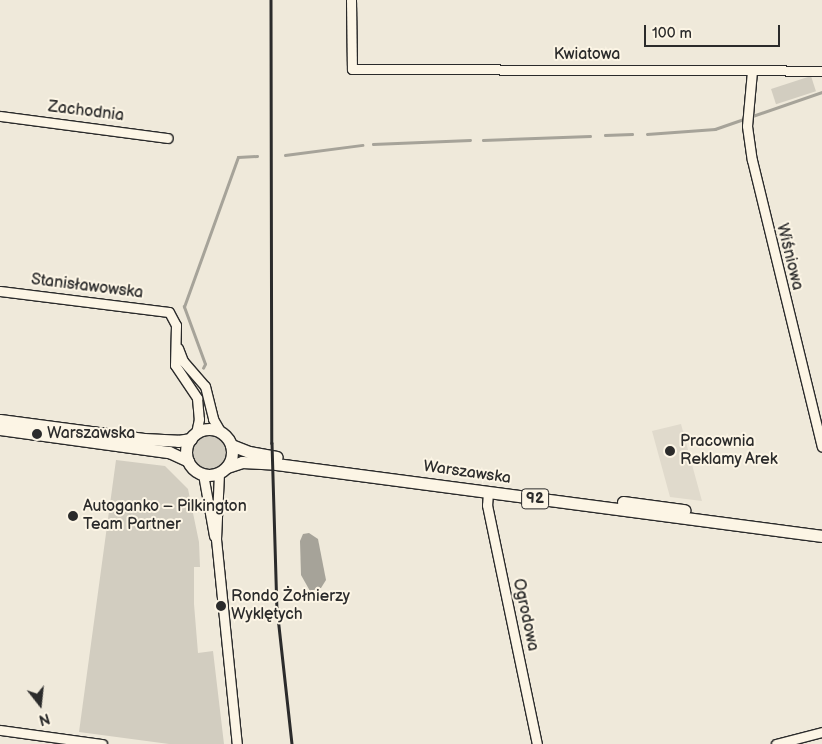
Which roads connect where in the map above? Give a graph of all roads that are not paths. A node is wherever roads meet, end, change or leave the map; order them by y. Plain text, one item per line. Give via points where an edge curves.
1 (351, 0) edge
2 (752, 71) junction
3 (822, 72) edge
4 (0, 116) edge
5 (168, 138) dead end
6 (0, 291) edge
7 (177, 345) junction
8 (0, 420) edge
9 (0, 429) edge
10 (220, 431) junction
11 (193, 436) junction
12 (231, 445) junction
13 (822, 447) edge
14 (188, 461) junction
15 (223, 470) junction
16 (203, 474) junction
17 (488, 492) junction
18 (822, 528) edge
19 (822, 536) edge
20 (216, 539) junction
21 (0, 730) edge
22 (822, 732) edge
23 (102, 744) edge
24 (237, 744) edge
25 (537, 744) edge
26 (776, 744) edge

1 - 2 street, Kwiatowa via 352,69
2 - 3 street, Kwiatowa
2 - 13 street, Wiśniowa via 747,126 764,216
4 - 5 street, Zachodnia
6 - 7 street, Stanisławowska via 169,312 175,319
7 - 10 street via 183,361 205,386 213,419
7 - 11 street via 175,365 197,398 199,419
8 - 11 main road via 144,439 178,441
9 - 14 main road via 150,449 176,454
10 - 11 main road via 206,429
10 - 12 main road
11 - 14 main road via 186,448
12 - 15 main road via 232,455
12 - 18 main road, Warszawska / 92 via 266,455
14 - 16 main road
15 - 16 main road, 92
15 - 17 main road, Warszawska / 92 via 242,462 262,462
15 - 20 street
16 - 20 street
17 - 19 main road, Warszawska / 92
17 - 25 street, Ogrodowa via 487,505
20 - 24 street
21 - 23 street
22 - 26 street

